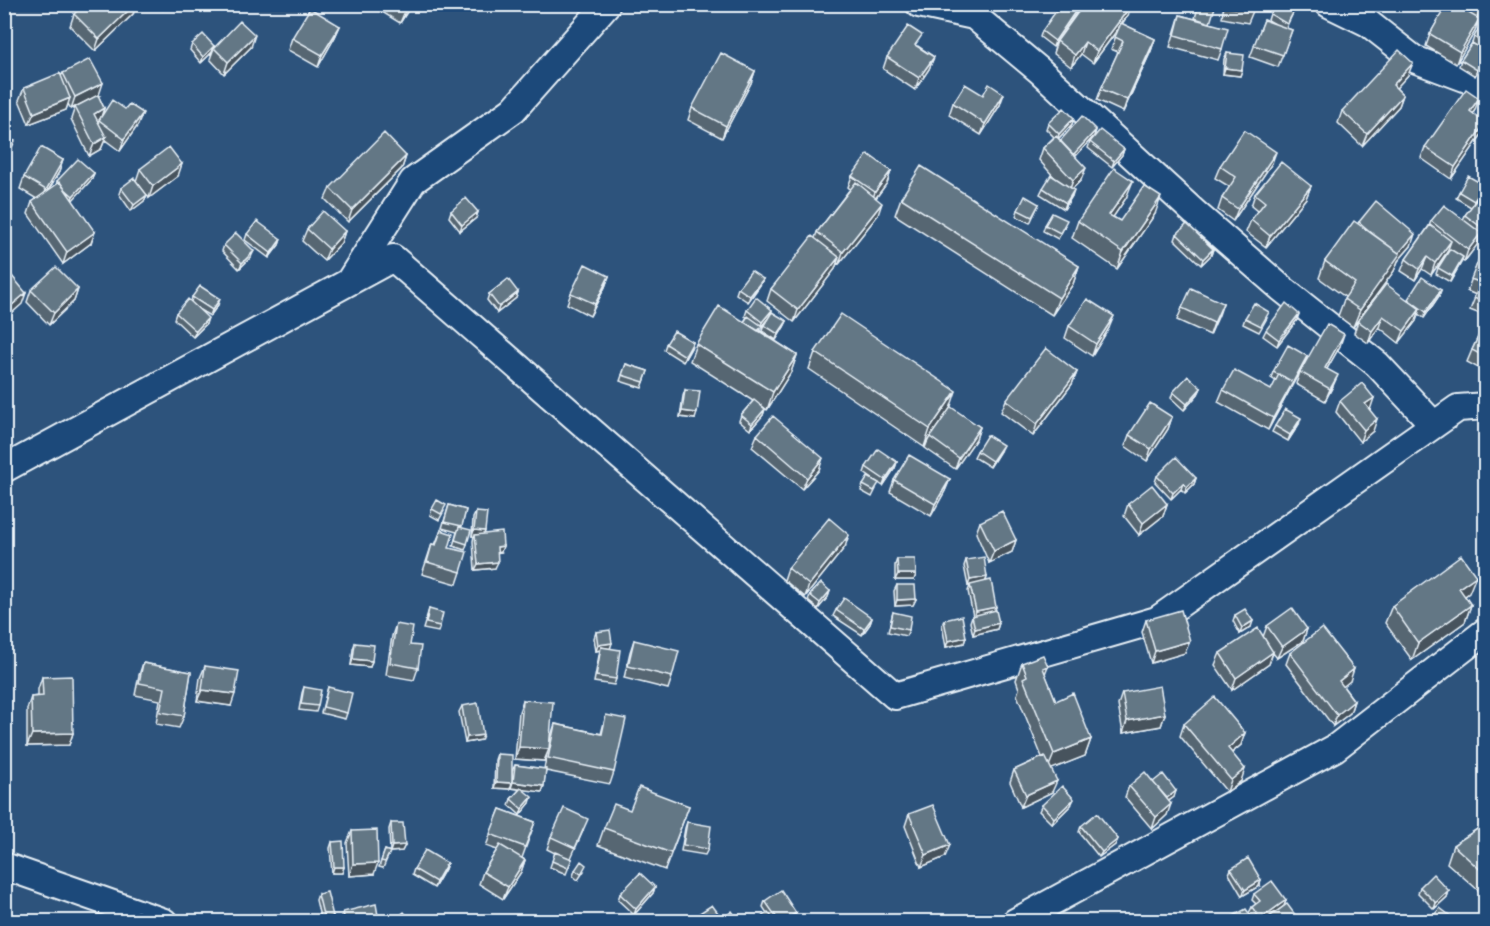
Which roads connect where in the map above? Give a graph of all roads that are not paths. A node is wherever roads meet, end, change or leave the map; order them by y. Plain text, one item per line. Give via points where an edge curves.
1 (607, 4) edge
2 (920, 4) edge
3 (1329, 4) edge
4 (1485, 86) edge
5 (349, 282) junction
6 (1485, 406) edge
7 (1434, 425) junction
8 (4, 469) edge
9 (1485, 631) edge
10 (4, 866) edge
11 (164, 921) edge
12 (1015, 921) edge

1 - 5 street via 513,110 413,181
2 - 7 street via 974,16 1281,288 1377,364
3 - 4 street via 1368,23 1414,59
5 - 7 street via 393,258 894,696 1157,620
5 - 8 street
6 - 7 street via 1458,408
9 - 12 street via 1335,748
10 - 11 street

